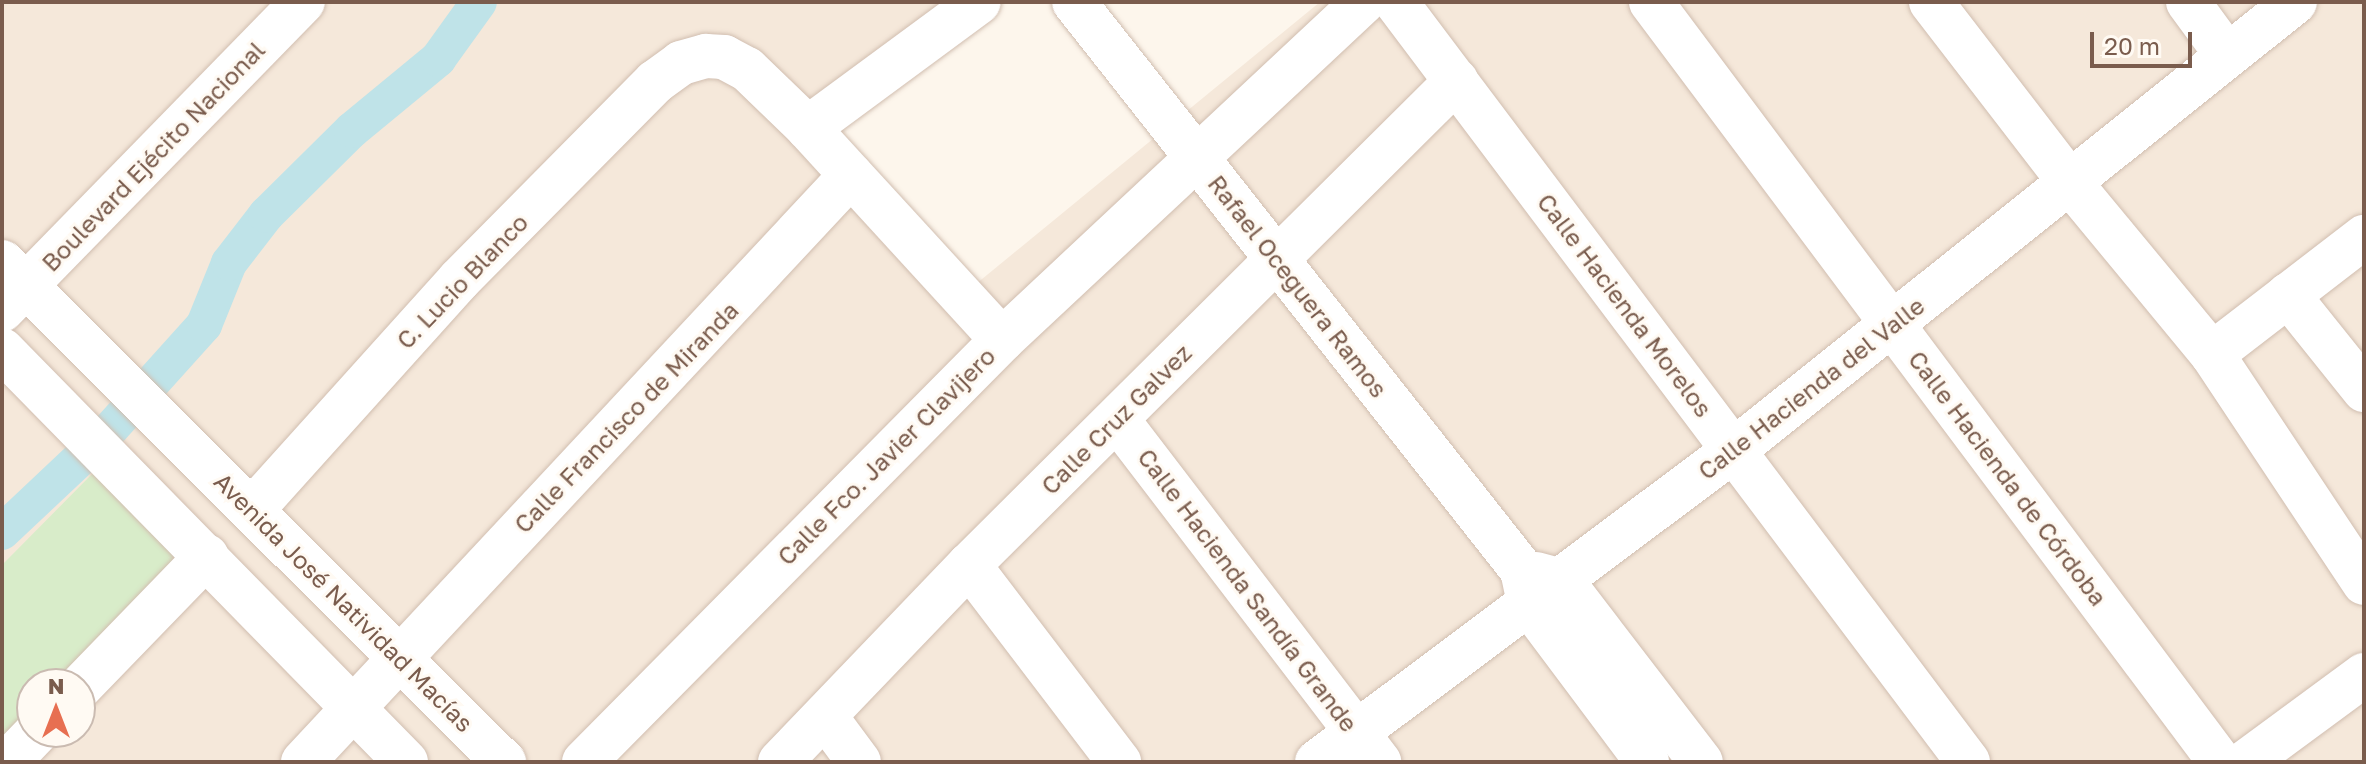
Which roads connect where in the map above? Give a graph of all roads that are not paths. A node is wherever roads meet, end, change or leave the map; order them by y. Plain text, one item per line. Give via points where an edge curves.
1 (303, 2) edge
2 (979, 2) edge
3 (1074, 2) edge
4 (1363, 2) edge
5 (1396, 2) edge
6 (1651, 2) edge
7 (1931, 2) edge
8 (2188, 2) edge
9 (2295, 2) edge
10 (2227, 55) junction
11 (1456, 81) junction
12 (808, 128) junction
13 (1197, 158) junction
14 (851, 175) junction
15 (2068, 180) junction
16 (2364, 237) edge
17 (1276, 259) junction
18 (10, 286) edge
19 (2288, 295) junction
20 (1893, 325) junction
21 (1002, 340) junction
22 (2, 350) edge
23 (2212, 354) junction
24 (2364, 390) edge
25 (1117, 419) junction
26 (1734, 450) junction
27 (252, 510) junction
28 (2350, 533) edge
29 (207, 556) junction
30 (969, 565) junction
31 (2364, 583) edge
32 (1538, 585) junction
33 (399, 657) junction
34 (96, 670) edge
35 (2364, 675) edge
36 (352, 707) junction
37 (825, 716) junction
38 (1368, 747) edge
39 (303, 762) edge
40 (406, 762) edge
41 (504, 762) edge
42 (584, 762) edge
43 (780, 762) edge
44 (859, 762) edge
45 (1119, 762) edge
46 (1317, 762) edge
47 (1647, 762) edge
48 (1701, 762) edge
49 (1968, 762) edge
50 (2220, 762) edge
51 (2246, 762) edge

1 - 18 street, Boulevard Ejécito Nacional
2 - 12 street
3 - 13 street, Rafael Oceguera Ramos
4 - 13 street
5 - 11 street, Calle Hacienda Morelos
6 - 20 street, Calle Hacienda de Córdoba
7 - 15 street
8 - 10 street
9 - 10 street, Calle Hacienda del Valle
10 - 15 street, Calle Hacienda del Valle
11 - 17 street, Calle Cruz Galvez
11 - 26 street, Calle Hacienda Morelos
12 - 14 street
12 - 27 street, C. Lucio Blanco via 735,61 706,56 681,63 655,82 459,280
13 - 17 street, Rafael Oceguera Ramos
13 - 21 street, Calle Fco. Javier Clavijero
14 - 21 street
14 - 33 street, Calle Francisco de Miranda
15 - 20 street, Calle Hacienda del Valle
15 - 23 street
16 - 19 street
17 - 25 street, Calle Cruz Galvez
17 - 32 street, Rafael Oceguera Ramos
18 - 27 street, Avenida José Natividad Macías via 106,363
19 - 23 street
19 - 24 street
20 - 26 street, Calle Hacienda del Valle
20 - 50 street, Calle Hacienda de Córdoba
21 - 42 street, Calle Fco. Javier Clavijero
22 - 29 street
23 - 28 street
25 - 30 street, Calle Cruz Galvez
25 - 38 street, Calle Hacienda Sandía Grande
26 - 32 street, Calle Hacienda del Valle
26 - 49 street, Calle Hacienda Morelos
27 - 33 street, Avenida José Natividad Macías
28 - 31 street
29 - 34 street
29 - 36 street
30 - 37 street, Calle Cruz Galvez
30 - 45 street
32 - 38 street, Calle Hacienda del Valle
32 - 47 street, Rafael Oceguera Ramos
32 - 48 street, Rafael Oceguera Ramos
33 - 36 street, Calle Francisco de Miranda
33 - 41 street, Avenida José Natividad Macías
35 - 51 street
36 - 39 street
36 - 40 street
37 - 43 street, Calle Cruz Galvez
37 - 44 street
38 - 46 street, Calle Hacienda del Valle

